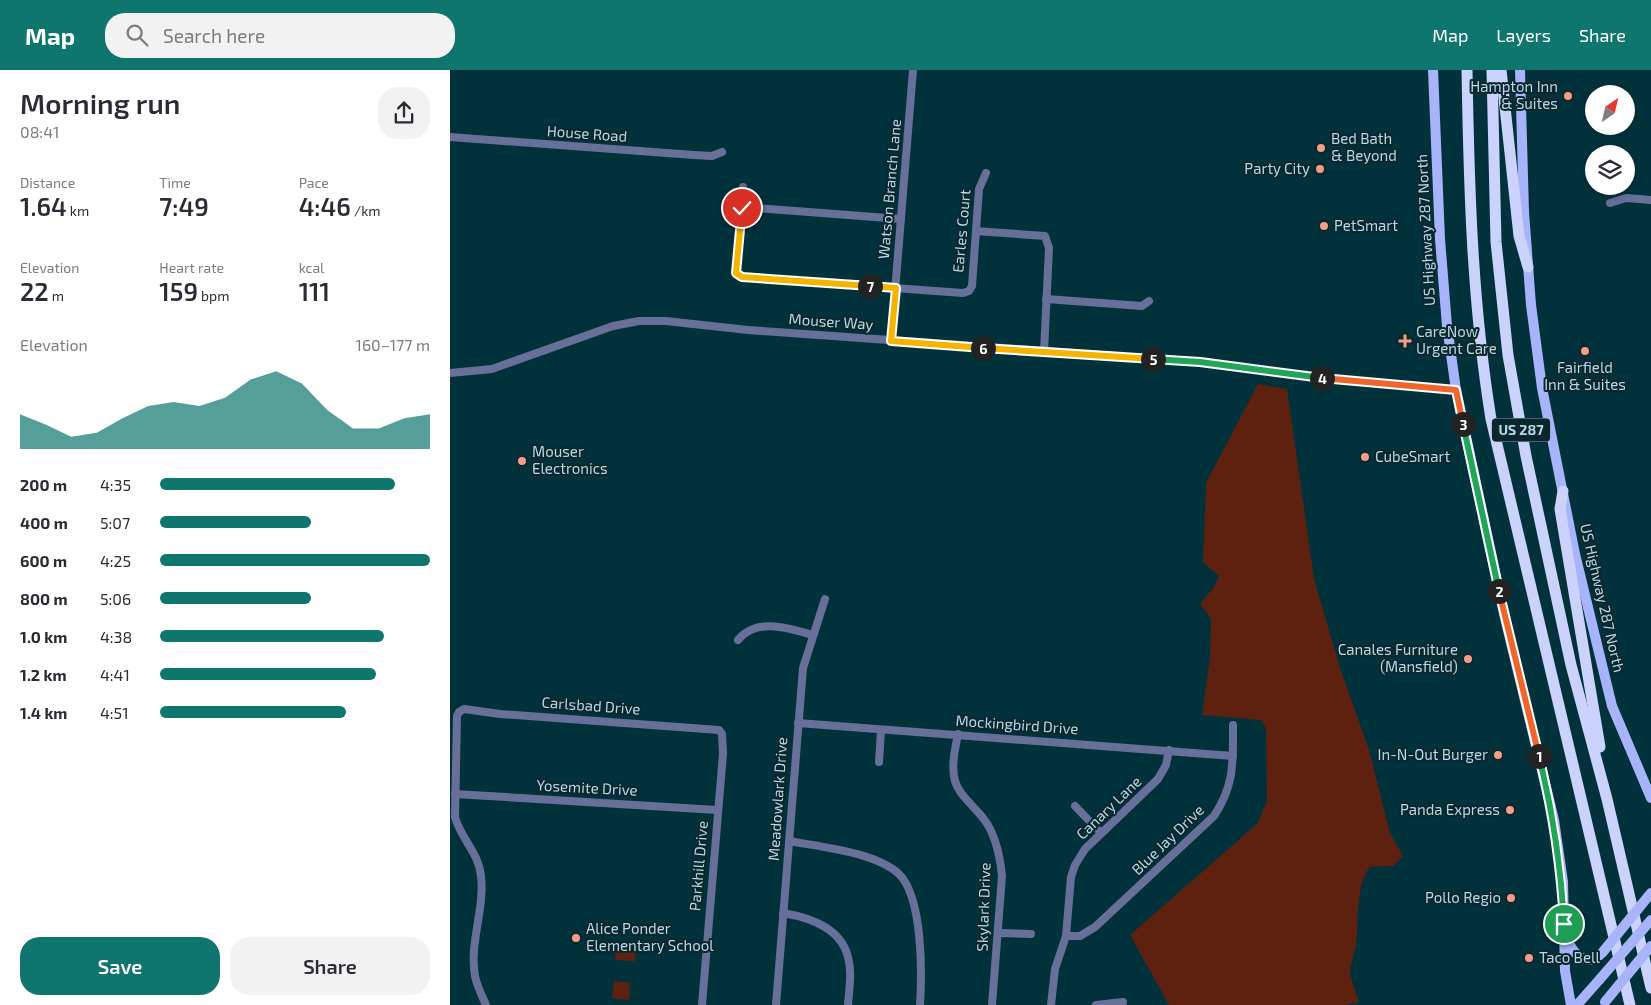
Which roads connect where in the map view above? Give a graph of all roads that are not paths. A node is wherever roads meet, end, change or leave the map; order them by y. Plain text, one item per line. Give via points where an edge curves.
1 (913, 70) edge
2 (1433, 70) edge
3 (1467, 70) edge
4 (1492, 70) edge
5 (1502, 70) edge
6 (1520, 70) edge
7 (450, 137) edge
8 (722, 152) dead end
9 (986, 173) dead end
10 (743, 187) dead end
11 (1651, 200) edge
12 (1610, 202) dead end
13 (742, 208) junction
14 (901, 219) junction
15 (976, 231) junction
16 (1528, 267) junction
17 (896, 288) junction
18 (1046, 299) junction
19 (1149, 301) dead end
20 (891, 341) junction
21 (1044, 352) junction
22 (450, 373) edge
23 (1456, 390) junction
24 (1563, 491) junction
25 (825, 599) dead end
26 (813, 635) junction
27 (738, 640) dead end
28 (798, 723) junction
29 (1233, 725) dead end
30 (719, 730) joint
31 (881, 730) junction
32 (958, 734) junction
33 (1169, 750) junction
34 (1233, 756) junction
35 (879, 762) dead end
36 (1603, 783) junction
37 (455, 794) junction
38 (1651, 798) edge
39 (1075, 806) dead end
40 (717, 810) junction
41 (1101, 833) junction
42 (789, 841) junction
43 (1651, 893) edge
44 (783, 913) junction
45 (1651, 920) edge
46 (998, 933) junction
47 (1564, 933) junction
48 (1031, 934) dead end
49 (1066, 936) junction
50 (1651, 946) edge
51 (1651, 988) edge
52 (1122, 1002) dead end
53 (1604, 1003) edge
54 (486, 1005) edge
55 (702, 1005) edge
56 (776, 1005) edge
57 (848, 1005) edge
58 (920, 1005) edge
59 (992, 1005) edge
60 (1051, 1005) edge
61 (1096, 1005) edge
62 (1571, 1005) edge
63 (1577, 1005) edge
64 (1630, 1005) edge

1 - 14 street, Watson Branch Lane
2 - 23 main road, US Highway 287 North via 1440,240
3 - 64 highway, US 287 via 1471,253 1491,419
4 - 36 highway, US 287 via 1496,242 1508,355 1571,665
5 - 16 highway via 1519,236
6 - 16 main road, US Highway 287 North
7 - 8 street, House Road via 712,156
9 - 15 street, Earles Court via 980,184
10 - 13 street
11 - 12 street via 1626,198
13 - 14 street
13 - 17 street via 736,273 745,278
14 - 17 street, Watson Branch Lane
15 - 17 street, Earles Court via 969,291
15 - 18 street via 1045,236 1049,248
16 - 24 main road, US Highway 287 North via 1542,388
17 - 20 street, Watson Branch Lane
18 - 19 street via 1142,306
18 - 21 street
20 - 21 street, Mouser Way
20 - 22 street, Mouser Way via 748,330 696,322 639,321 613,326 492,369
21 - 23 street, Mouser Way via 1200,362 1315,378
23 - 47 main road, US Highway 287 North via 1511,645 1554,820 1563,882
24 - 36 highway via 1560,509
24 - 38 main road, US Highway 287 North via 1612,706
25 - 26 street, Meadowlark Drive
26 - 27 street via 762,627 748,630
26 - 28 street, Meadowlark Drive via 803,668
28 - 31 street, Mockingbird Drive
28 - 42 street, Meadowlark Drive
29 - 34 street, Blue Jay Drive
30 - 37 street, Carlsbad Drive via 461,710 457,716
30 - 40 street, Parkhill Drive via 723,754
31 - 32 street, Mockingbird Drive
31 - 35 street
32 - 33 street, Mockingbird Drive
32 - 46 street, Skylark Drive via 953,765 956,783 985,820 1000,857
33 - 34 street, Mockingbird Drive
33 - 41 street, Canary Lane via 1166,765 1158,779
34 - 49 street, Blue Jay Drive via 1232,778 1214,816 1095,927 1080,936
36 - 51 highway, US 287
37 - 40 street, Yosemite Drive
37 - 54 street via 457,825 480,864 482,879 474,960 475,976
39 - 41 street
40 - 55 street, Parkhill Drive
41 - 49 street, Canary Lane via 1084,850 1071,877
42 - 44 street, Meadowlark Drive
42 - 58 street via 878,861 899,874 914,906
43 - 47 main road, bridge via 1595,959 1580,958 1573,952
44 - 56 street, Meadowlark Drive
44 - 57 street via 814,921 840,939 850,962
45 - 63 main road, bridge
46 - 48 street
46 - 59 street, Skylark Drive
47 - 62 main road, US Highway 287 North via 1565,971
49 - 60 street, Canary Lane via 1055,968
50 - 53 main road, bridge
52 - 61 street

